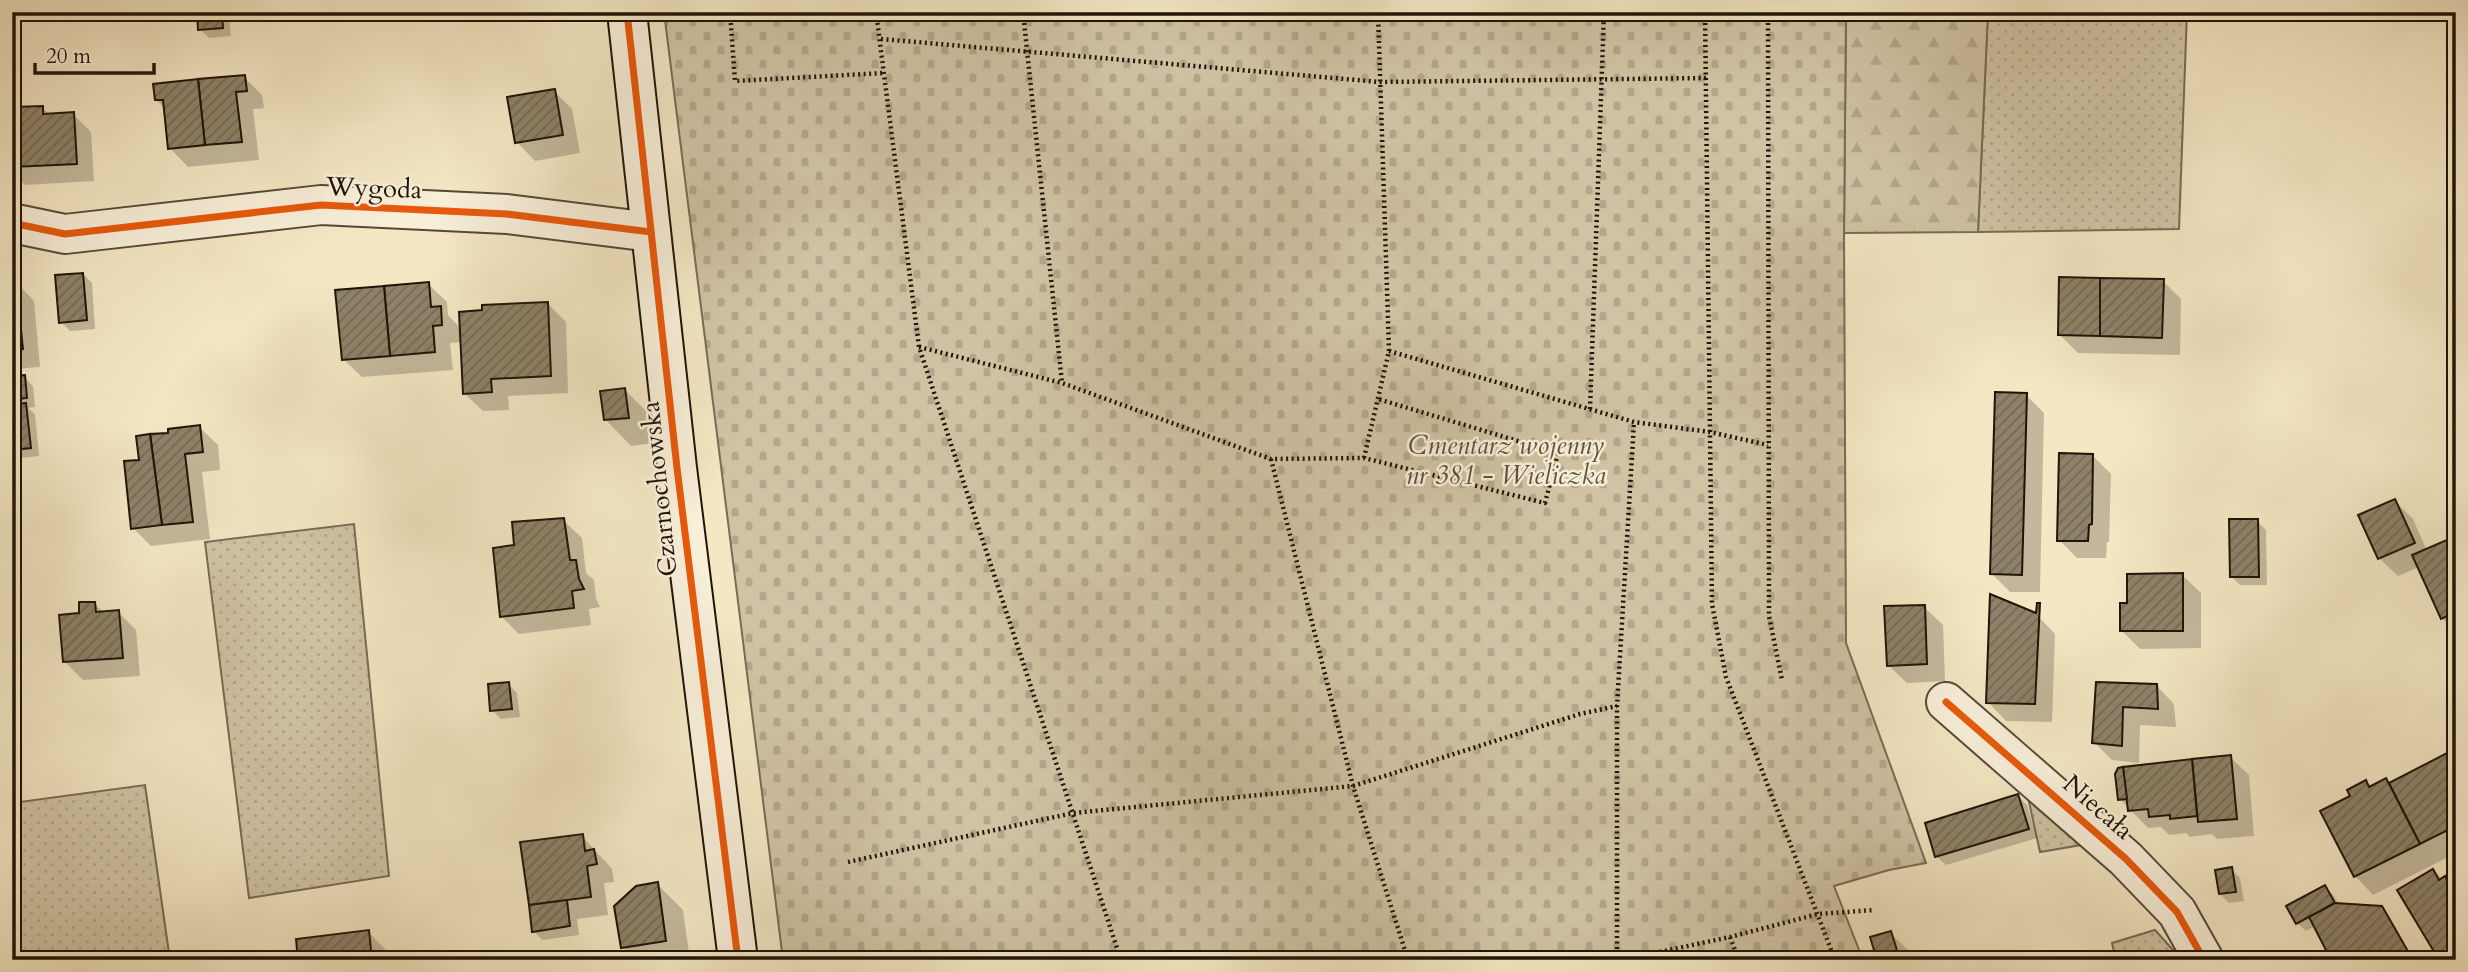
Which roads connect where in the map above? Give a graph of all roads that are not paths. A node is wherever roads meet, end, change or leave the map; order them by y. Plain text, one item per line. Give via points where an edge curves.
1 (627, 12) edge
2 (12, 223) edge
3 (651, 232) junction
4 (1946, 702) dead end
5 (738, 960) edge
6 (2204, 960) edge

1 - 3 street, Czarnochowska
2 - 3 street, Wygoda via 65,234 321,205 507,214
3 - 5 street, Czarnochowska
4 - 6 street, Niecała via 2126,859 2177,912

